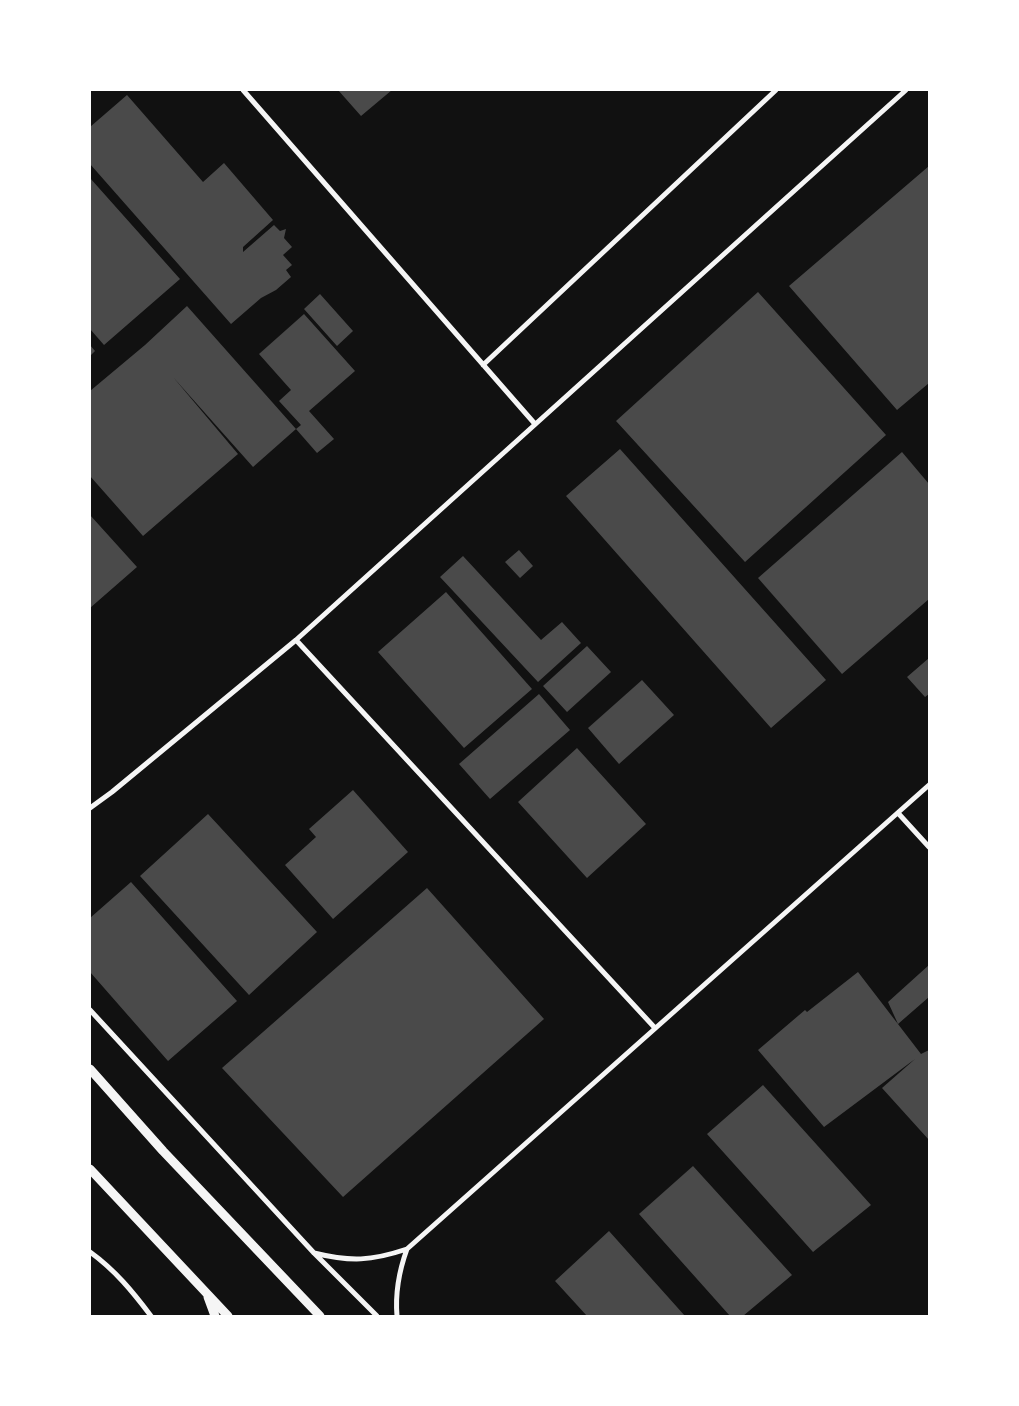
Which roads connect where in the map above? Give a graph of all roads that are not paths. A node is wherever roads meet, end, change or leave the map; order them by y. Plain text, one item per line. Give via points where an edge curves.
1 (243, 90) edge
2 (776, 90) edge
3 (906, 90) edge
4 (483, 365) junction
5 (535, 424) junction
6 (296, 640) junction
7 (929, 785) edge
8 (90, 808) edge
9 (898, 813) junction
10 (929, 847) edge
11 (90, 1010) edge
12 (655, 1028) junction
13 (90, 1069) edge
14 (90, 1169) edge
15 (408, 1248) junction
16 (90, 1252) edge
17 (314, 1253) junction
18 (207, 1294) junction
19 (151, 1316) edge
20 (214, 1316) edge
21 (228, 1316) edge
22 (320, 1316) edge
23 (377, 1316) edge
24 (397, 1316) edge

1 - 4 street
2 - 4 street
3 - 5 street
4 - 5 street
5 - 6 street
6 - 8 street
6 - 12 street
7 - 9 street
9 - 10 street
9 - 12 street
11 - 17 street
12 - 15 street
13 - 22 street via 162,1151
14 - 18 street
15 - 17 street via 361,1260
15 - 24 street via 398,1284
16 - 19 street via 107,1264
17 - 23 street
18 - 20 street
18 - 21 street

